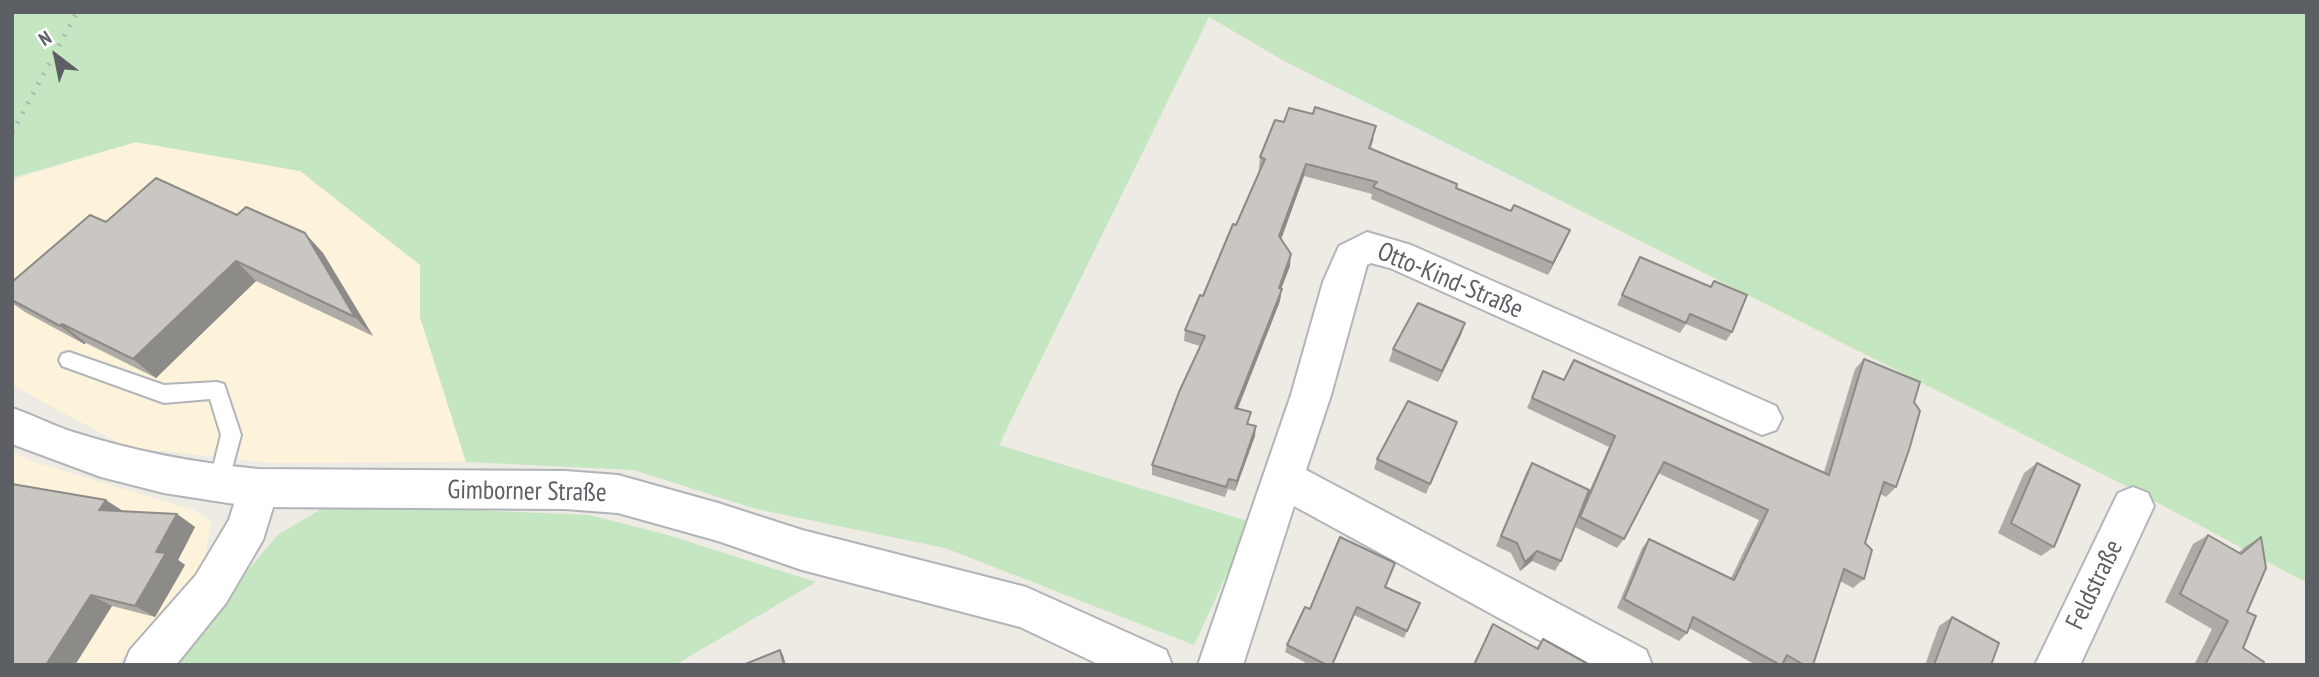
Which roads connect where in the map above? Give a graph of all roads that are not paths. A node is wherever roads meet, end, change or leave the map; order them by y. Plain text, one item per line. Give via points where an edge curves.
1 (69, 360) dead end
2 (1762, 418) dead end
3 (12, 425) edge
4 (1282, 478) junction
5 (239, 486) junction
6 (2133, 506) dead end
7 (145, 665) edge
8 (1150, 665) edge
9 (1220, 665) edge
10 (1630, 665) edge
11 (2057, 665) edge

1 - 5 lane via 164,394 217,390 231,435
2 - 4 street, Otto-Kind-Straße via 1398,255 1367,247 1352,256
3 - 5 street, Gimborner Straße via 53,444
4 - 9 street, Otto-Kind-Straße
4 - 10 street
5 - 7 street via 248,526 211,589
5 - 8 street, Gimborner Straße via 618,494 841,561 1026,608
6 - 11 street, Feldstraße

